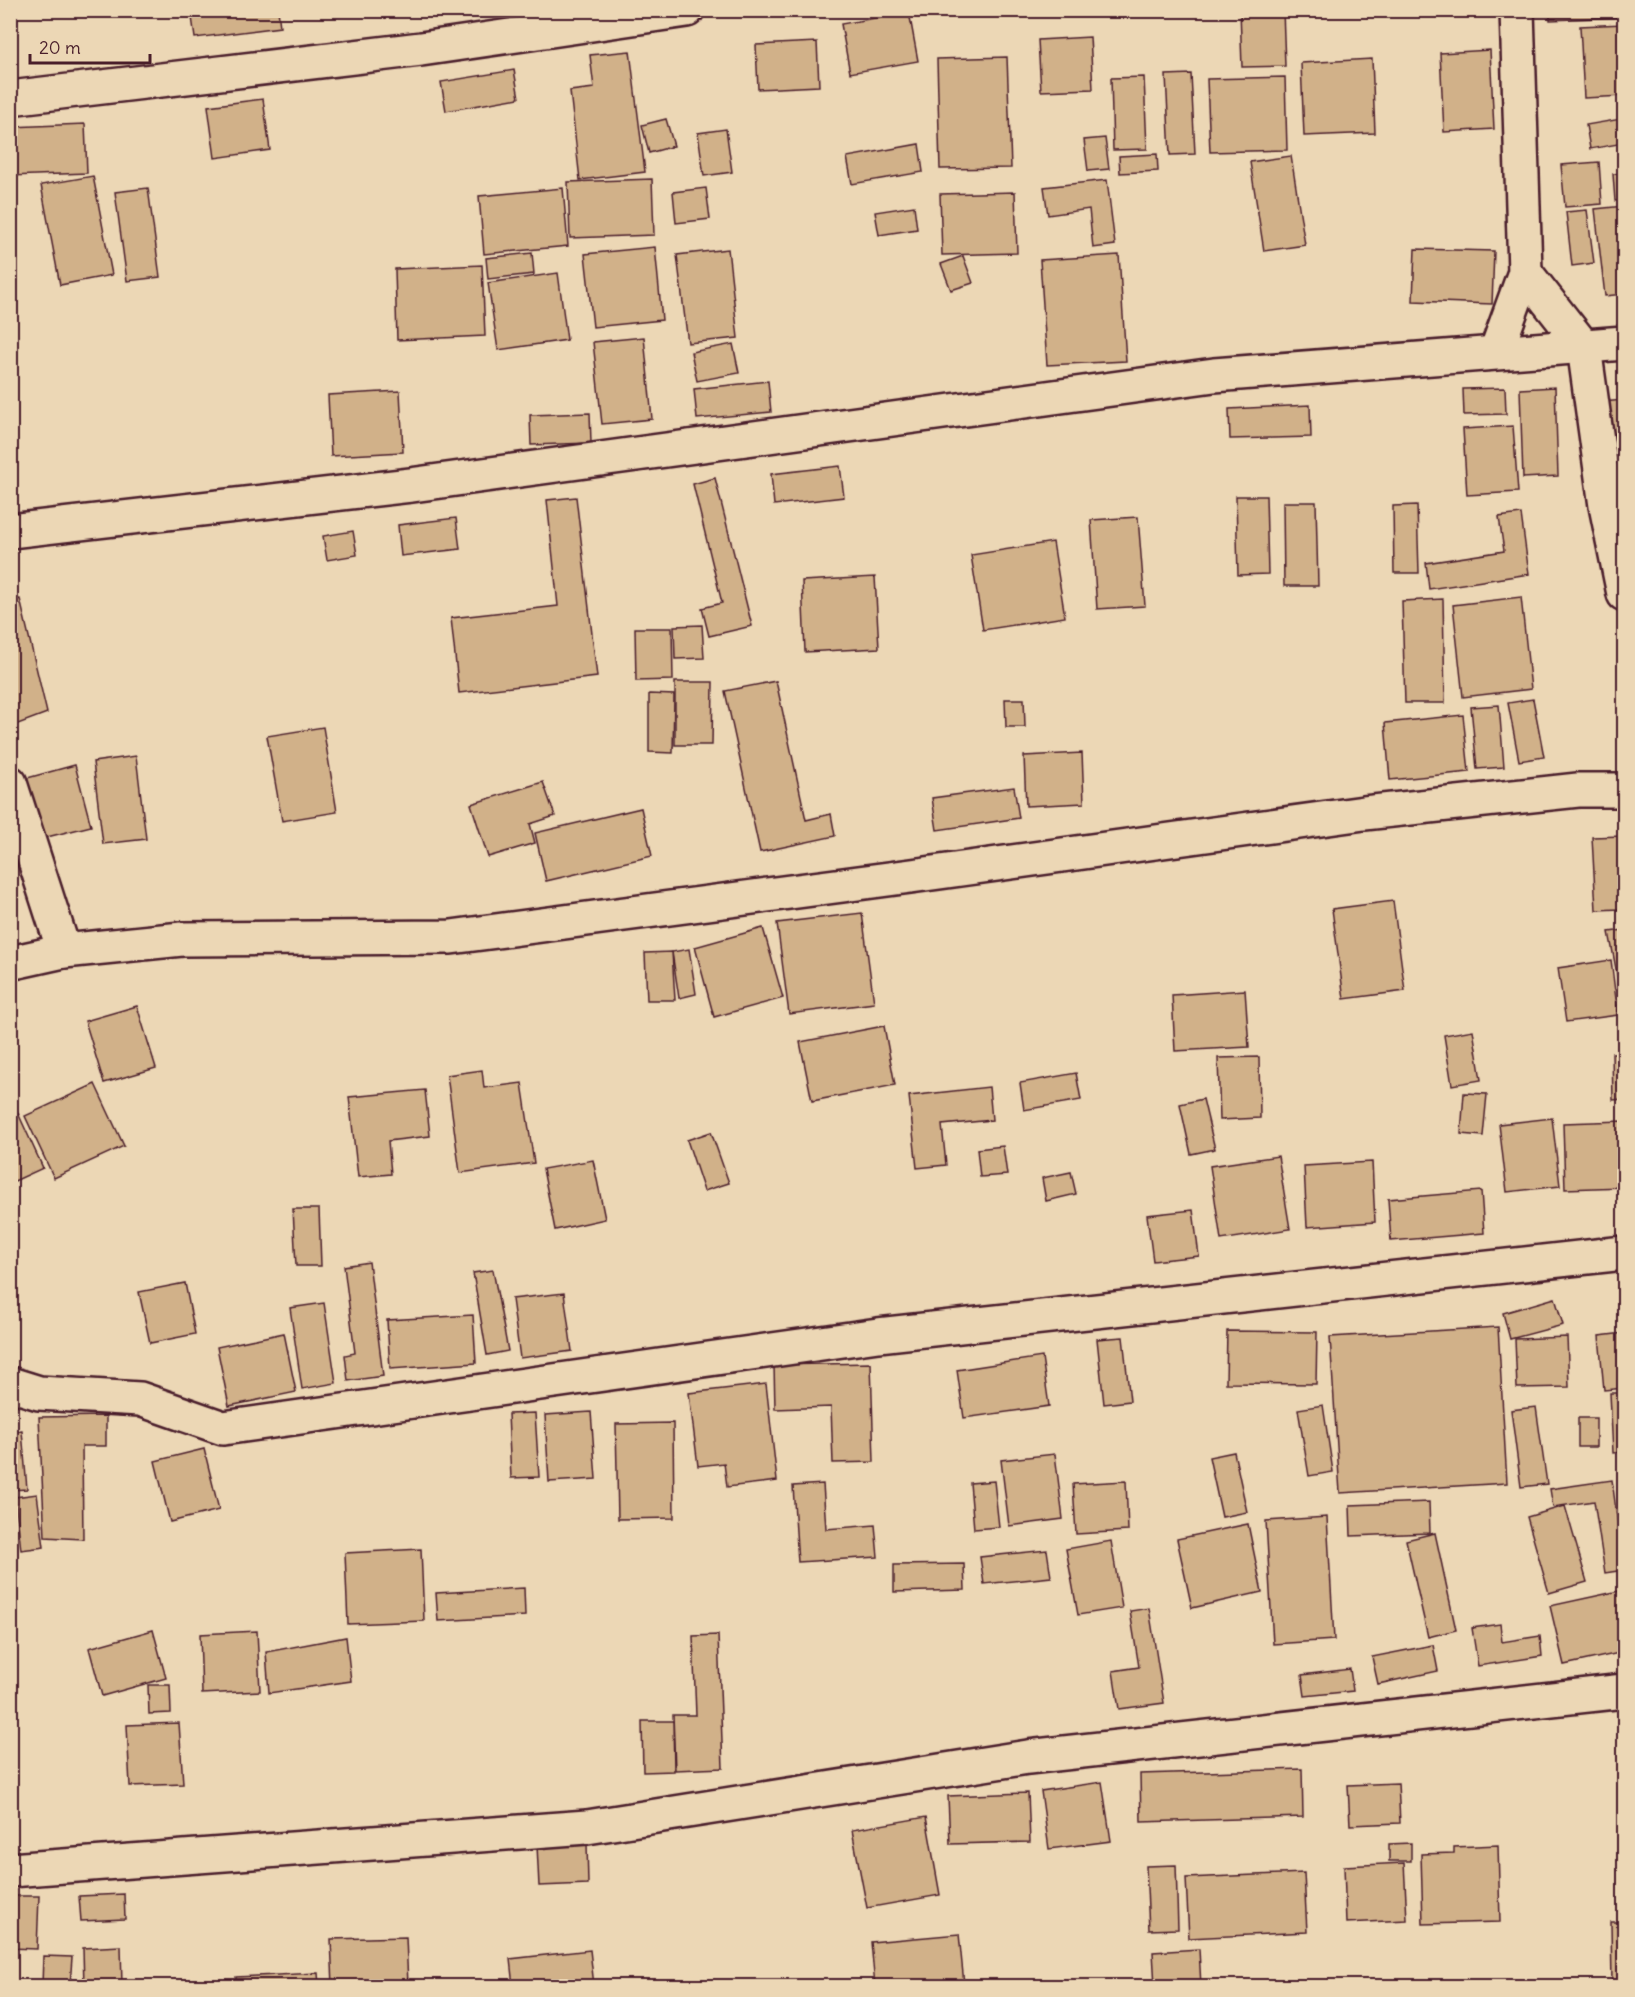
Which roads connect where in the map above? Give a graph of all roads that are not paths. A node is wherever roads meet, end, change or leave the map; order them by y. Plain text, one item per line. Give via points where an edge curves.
1 (687, 10) edge
2 (1517, 10) edge
3 (10, 98) edge
4 (1525, 272) junction
5 (1624, 343) edge
6 (1584, 347) junction
7 (1496, 352) junction
8 (10, 531) edge
9 (1624, 594) edge
10 (10, 783) edge
11 (1624, 790) edge
12 (64, 951) junction
13 (10, 963) edge
14 (1624, 1253) edge
15 (20, 1392) edge
16 (1624, 1691) edge
17 (10, 1870) edge

1 - 3 street via 421,50
2 - 4 street
4 - 6 street
4 - 7 street
5 - 6 street
6 - 7 street
6 - 9 street via 1606,506
7 - 8 street via 1214,375 422,483
10 - 12 street
11 - 12 street via 1578,790 1364,813 451,937 182,939
12 - 13 street
14 - 15 street via 878,1335 223,1428 140,1399
16 - 17 street via 1028,1757 587,1827

